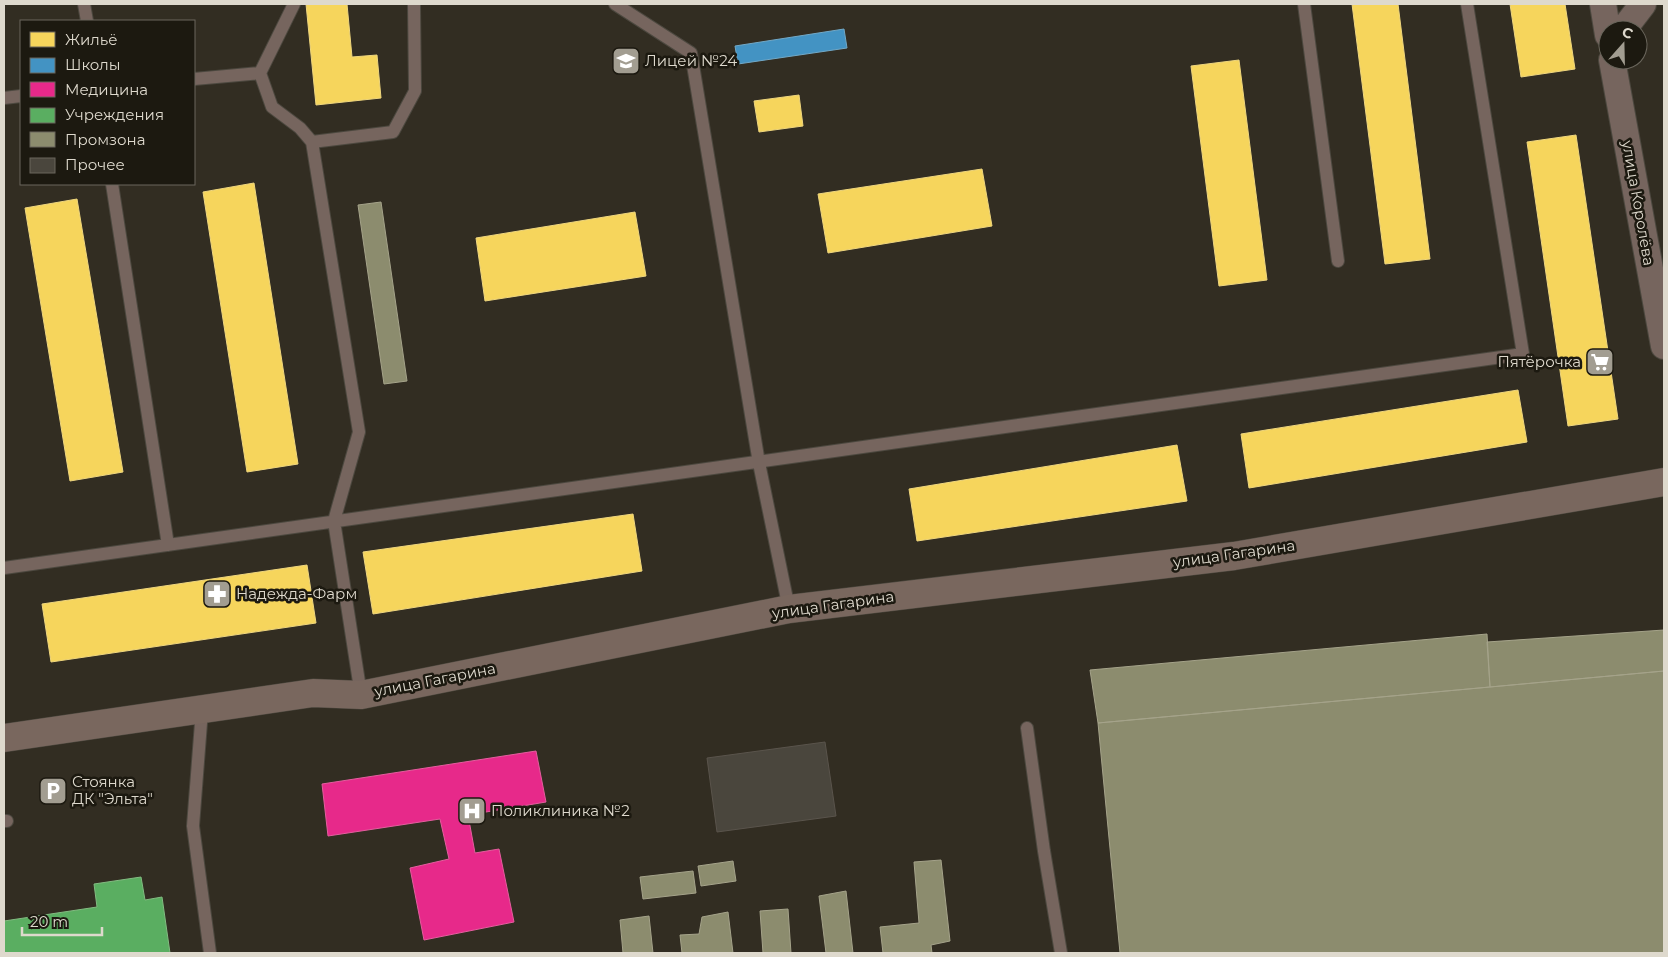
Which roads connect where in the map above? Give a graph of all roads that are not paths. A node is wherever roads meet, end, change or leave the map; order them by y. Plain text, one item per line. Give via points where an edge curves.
1 (84, 4) edge
2 (294, 4) edge
3 (414, 4) edge
4 (615, 4) edge
5 (1304, 4) edge
6 (1467, 4) edge
7 (1603, 4) edge
8 (1643, 4) edge
9 (87, 20) edge
10 (1606, 20) edge
11 (1631, 20) edge
12 (1614, 70) edge
13 (260, 72) junction
14 (195, 79) edge
15 (20, 96) edge
16 (4, 98) edge
17 (312, 142) junction
18 (112, 185) edge
19 (1338, 261) dead end
20 (1664, 346) edge
21 (759, 463) junction
22 (1664, 482) edge
23 (334, 521) junction
24 (168, 545) junction
25 (4, 568) edge
26 (789, 609) junction
27 (361, 695) junction
28 (202, 710) junction
29 (1027, 728) dead end
30 (4, 738) edge
31 (210, 953) edge
32 (1061, 953) edge

1 - 9 lane
2 - 13 lane
3 - 17 lane via 414,91 393,132
4 - 21 lane via 691,53
5 - 19 lane
6 - 21 lane via 1523,354
7 - 10 street
8 - 11 street
12 - 20 street, улица Королёва
13 - 14 lane
13 - 17 lane via 272,107 300,128
15 - 16 lane
17 - 23 lane via 359,432
18 - 24 lane
21 - 23 lane
21 - 26 lane
22 - 26 street, улица Гагарина via 1234,556
23 - 24 lane
23 - 27 lane
24 - 25 lane
26 - 27 street, улица Гагарина
27 - 28 street, улица Гагарина via 313,693
28 - 30 street, улица Гагарина
28 - 31 lane via 193,826
29 - 32 lane

